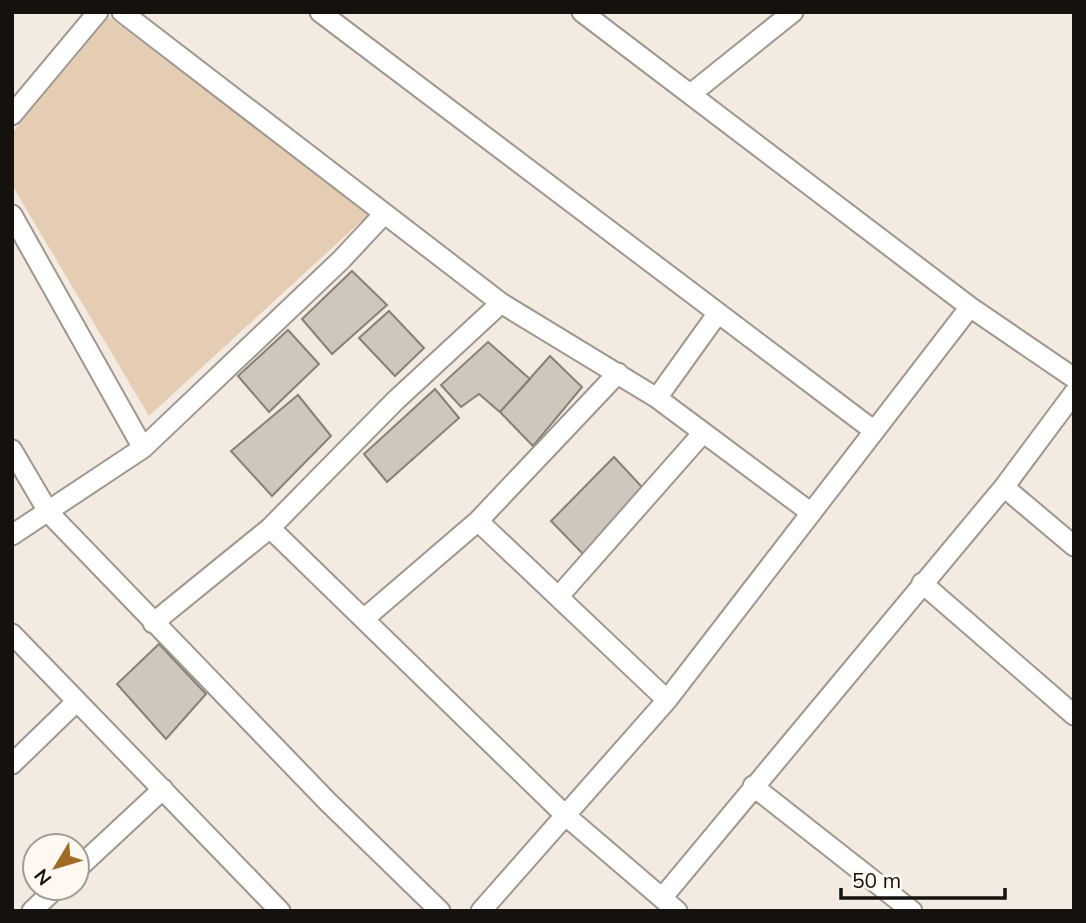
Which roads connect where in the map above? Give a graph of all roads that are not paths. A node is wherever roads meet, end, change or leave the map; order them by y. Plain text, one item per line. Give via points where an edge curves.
1 (98, 12) edge
2 (122, 12) edge
3 (320, 12) edge
4 (582, 12) edge
5 (793, 12) edge
6 (692, 93) junction
7 (12, 116) edge
8 (384, 214) junction
9 (12, 215) edge
10 (501, 303) junction
11 (970, 307) junction
12 (718, 313) junction
13 (618, 373) junction
14 (1074, 377) edge
15 (1074, 393) edge
16 (657, 398) junction
17 (873, 430) junction
18 (702, 434) junction
19 (143, 448) junction
20 (12, 450) edge
21 (1004, 487) junction
22 (810, 512) junction
23 (49, 513) junction
24 (478, 521) junction
25 (270, 528) junction
26 (12, 535) edge
27 (1074, 546) edge
28 (922, 583) junction
29 (559, 596) junction
30 (365, 618) junction
31 (153, 623) junction
32 (12, 634) edge
33 (667, 700) junction
34 (77, 701) junction
35 (1074, 715) edge
36 (12, 764) edge
37 (753, 786) junction
38 (163, 789) junction
39 (565, 815) junction
40 (91, 856) edge
41 (669, 904) edge
42 (268, 907) edge
43 (440, 911) edge
44 (481, 911) edge
45 (912, 911) edge

1 - 7 street
2 - 8 street
3 - 12 street
4 - 6 street
5 - 6 street
6 - 11 street
8 - 10 street
8 - 19 street
9 - 19 street
10 - 13 street
10 - 25 street via 395,401
11 - 14 street
11 - 17 street
12 - 16 street
12 - 17 street
13 - 16 street
13 - 24 street
15 - 21 street
16 - 18 street
17 - 22 street
18 - 22 street
18 - 29 street
19 - 23 street
20 - 23 street
21 - 27 street
21 - 28 street
22 - 33 street
23 - 26 street
23 - 31 street
24 - 29 street
24 - 30 street
25 - 30 street
25 - 31 street
28 - 35 street
28 - 37 street
29 - 33 street
30 - 39 street
31 - 43 street
32 - 34 street
33 - 39 street
34 - 36 street
34 - 38 street
37 - 41 street
37 - 45 street
38 - 40 street
38 - 42 street
39 - 41 street
39 - 44 street

